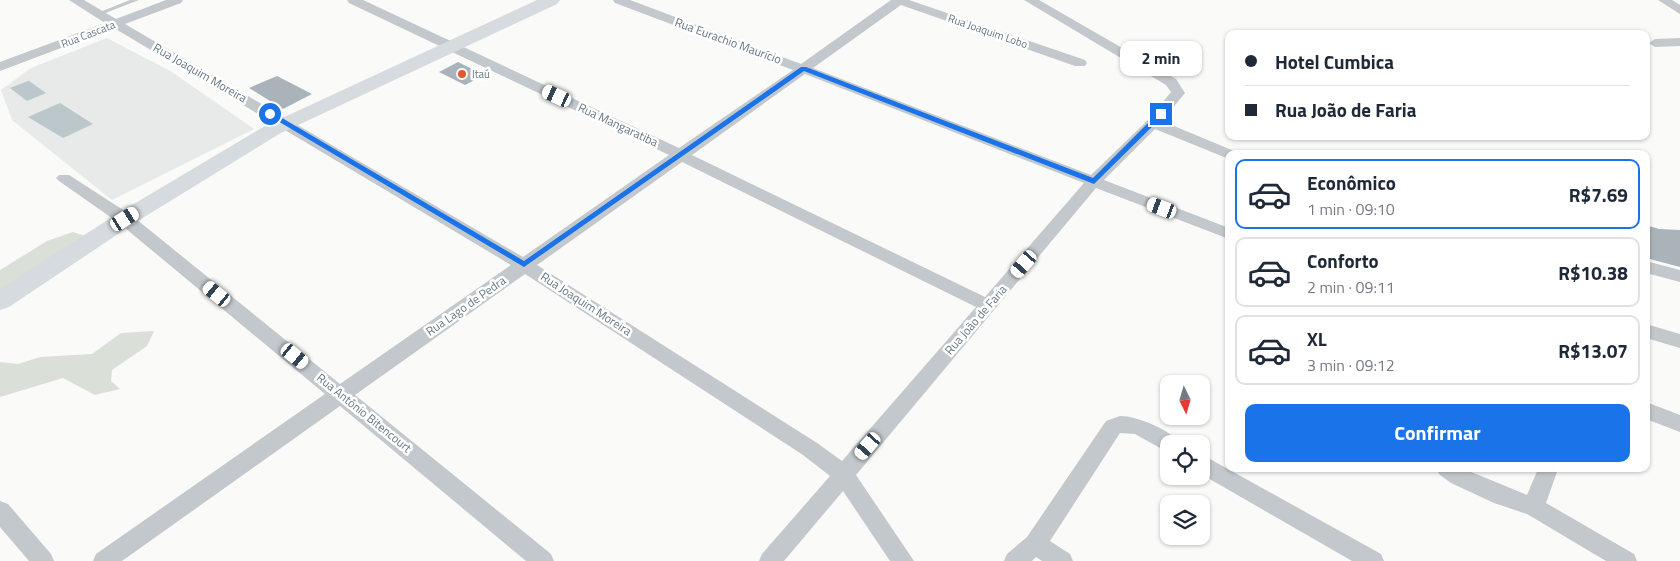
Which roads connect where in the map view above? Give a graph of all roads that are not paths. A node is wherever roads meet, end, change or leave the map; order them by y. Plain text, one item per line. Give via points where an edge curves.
1 (75, 0) edge
2 (136, 0) edge
3 (177, 0) edge
4 (353, 0) edge
5 (551, 0) edge
6 (618, 0) edge
7 (899, 0) edge
8 (1030, 0) edge
9 (1664, 0) edge
10 (1680, 10) edge
11 (98, 14) junction
12 (114, 24) junction
13 (1680, 42) edge
14 (1655, 43) dead end
15 (450, 46) junction
16 (1080, 62) dead end
17 (0, 67) edge
18 (803, 69) junction
19 (286, 123) junction
20 (1153, 123) junction
21 (1225, 152) edge
22 (681, 155) junction
23 (64, 178) dead end
24 (1094, 181) junction
25 (125, 219) junction
26 (1225, 232) edge
27 (524, 264) junction
28 (1650, 268) edge
29 (1680, 276) edge
30 (0, 301) edge
31 (989, 306) junction
32 (1650, 333) edge
33 (1680, 341) edge
34 (341, 394) junction
35 (1650, 412) edge
36 (1680, 424) edge
37 (1160, 440) edge
38 (1210, 468) edge
39 (1452, 472) edge
40 (1547, 472) edge
41 (843, 474) junction
42 (1534, 507) junction
43 (0, 511) edge
44 (1035, 544) junction
45 (43, 561) edge
46 (104, 561) edge
47 (543, 561) edge
48 (770, 561) edge
49 (903, 561) edge
50 (1015, 561) edge
51 (1062, 561) edge
52 (1373, 561) edge
53 (1626, 561) edge

1 - 11 street, Rua Joaquim Moreira
2 - 11 lane
3 - 12 street, Rua Cascata
4 - 15 street, Rua Mangaratiba
5 - 15 main road
6 - 18 street, Rua Eurachio Maurício
7 - 16 street, Rua Joaquim Lobo
7 - 18 street, Rua Lago de Pedra
8 - 20 street, Rua João de Faria via 1172,82 1178,93
9 - 10 street
11 - 12 street, Rua Joaquim Moreira
12 - 17 street, Rua Cascata
12 - 19 street, Rua Joaquim Moreira
13 - 14 street
15 - 19 main road
15 - 22 street, Rua Mangaratiba
18 - 22 street, Rua Lago de Pedra
18 - 24 street, Rua Eurachio Maurício
19 - 25 main road
19 - 27 street, Rua Joaquim Moreira
20 - 21 street
20 - 24 street, Rua João de Faria
22 - 27 street, Rua Lago de Pedra
22 - 31 street, Rua Mangaratiba
23 - 25 street, Rua Antônio Bitencourt
24 - 26 street, Rua Eurachio Maurício
24 - 31 street, Rua João de Faria
25 - 30 main road
25 - 34 street, Rua Antônio Bitencourt
27 - 34 street, Rua Lago de Pedra
27 - 41 street, Rua Joaquim Moreira via 802,444
28 - 29 street
31 - 41 street, Rua João de Faria
32 - 33 street
34 - 46 street, Rua Lago de Pedra
34 - 47 street, Rua Antônio Bitencourt
35 - 36 street
37 - 44 street via 1131,424 1122,422 1113,427
38 - 52 street
39 - 42 street
40 - 42 street
41 - 48 street, Rua João de Faria
41 - 49 street, Rua Joaquim Moreira
42 - 53 street
43 - 45 street
44 - 50 street
44 - 51 street

